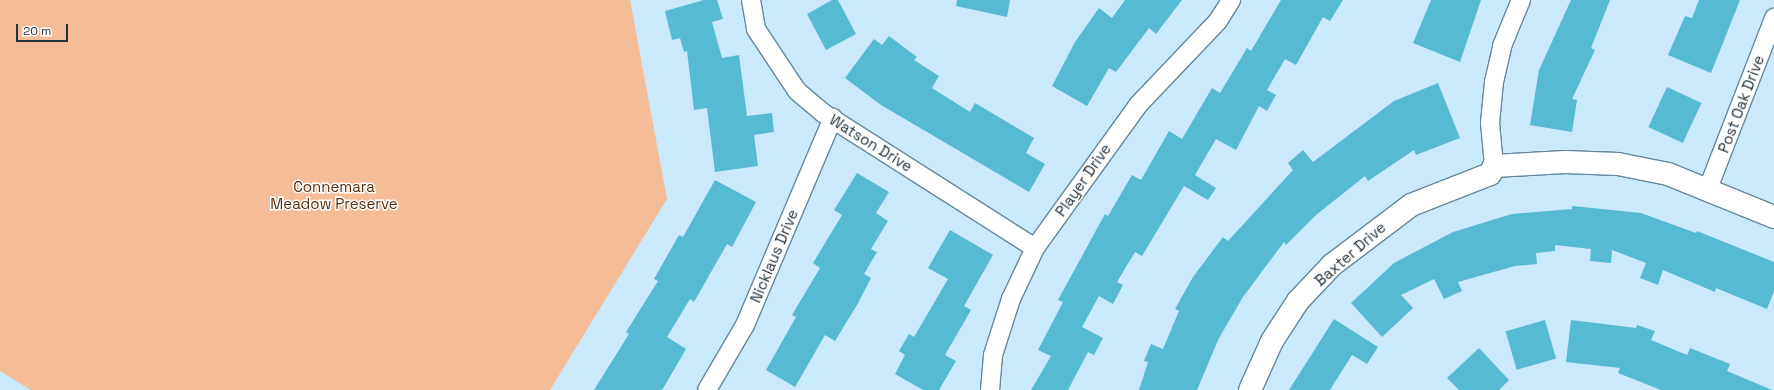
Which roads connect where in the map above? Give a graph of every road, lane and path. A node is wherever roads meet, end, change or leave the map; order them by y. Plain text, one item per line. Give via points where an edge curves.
1 (751, 0) edge
2 (1231, 0) edge
3 (1521, 0) edge
4 (1774, 18) edge
5 (833, 118) junction
6 (1494, 166) junction
7 (1707, 191) junction
8 (1774, 217) edge
9 (1035, 248) junction
10 (707, 390) edge
11 (990, 390) edge
12 (1250, 390) edge

1 - 5 street, Watson Drive via 756,29 772,57 797,91
2 - 9 street, Player Drive via 1218,21 1138,106
3 - 6 street via 1502,46 1494,82 1490,123
4 - 7 street, Post Oak Drive
5 - 9 street, Watson Drive
5 - 10 street, Nicklaus Drive via 745,326
6 - 7 street via 1565,162 1618,164 1668,174
6 - 12 street, Baxter Drive via 1490,174 1411,205 1332,265 1298,301 1272,342
7 - 8 street
9 - 11 street, Player Drive via 1006,313 993,355

